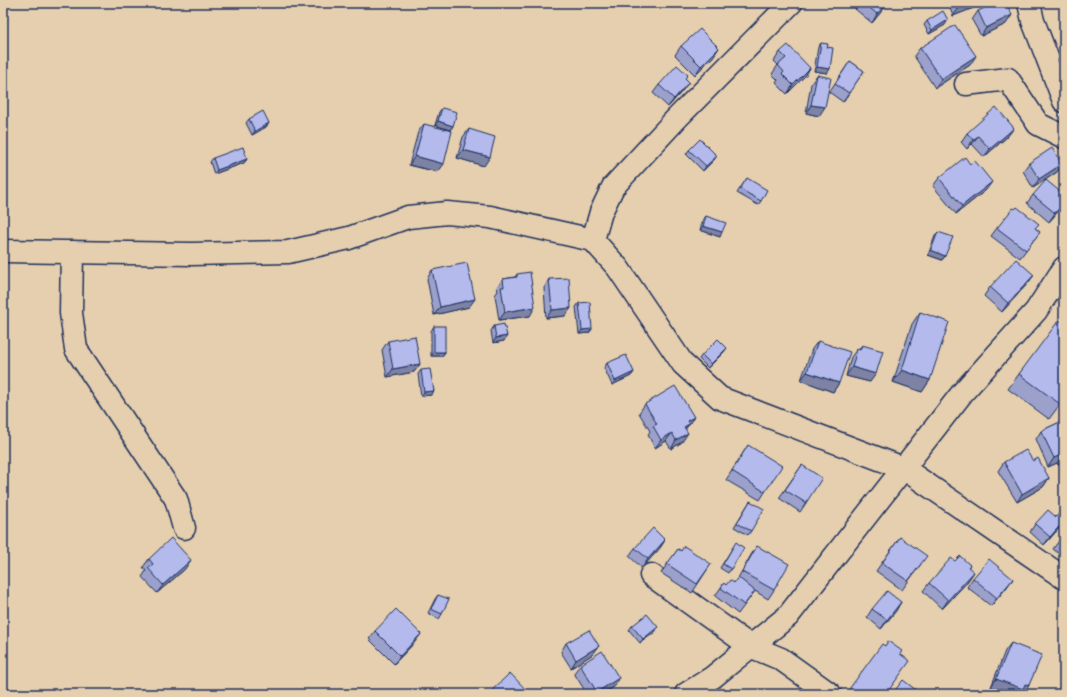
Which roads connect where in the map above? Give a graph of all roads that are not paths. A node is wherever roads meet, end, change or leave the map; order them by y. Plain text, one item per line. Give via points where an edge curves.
1 (791, 3) edge
2 (1029, 3) edge
3 (966, 84) dead end
4 (1064, 101) edge
5 (1064, 137) edge
6 (593, 240) junction
7 (3, 251) edge
8 (72, 252) junction
9 (1064, 268) edge
10 (903, 468) junction
11 (184, 528) dead end
12 (651, 575) dead end
13 (1064, 578) edge
14 (750, 646) junction
15 (686, 694) edge
16 (830, 694) edge

1 - 6 street via 613,187 601,212
2 - 4 street via 1033,21
3 - 5 street via 1008,79 1038,124
6 - 8 street via 490,217 447,213 408,217 349,238 288,252
6 - 10 street via 618,268 683,364 720,398
7 - 8 street
8 - 11 street via 71,313 76,349 176,499
9 - 10 street via 1036,311 963,392
10 - 13 street
10 - 14 street via 788,616
12 - 14 street
14 - 15 street via 713,677
14 - 16 street via 781,660

